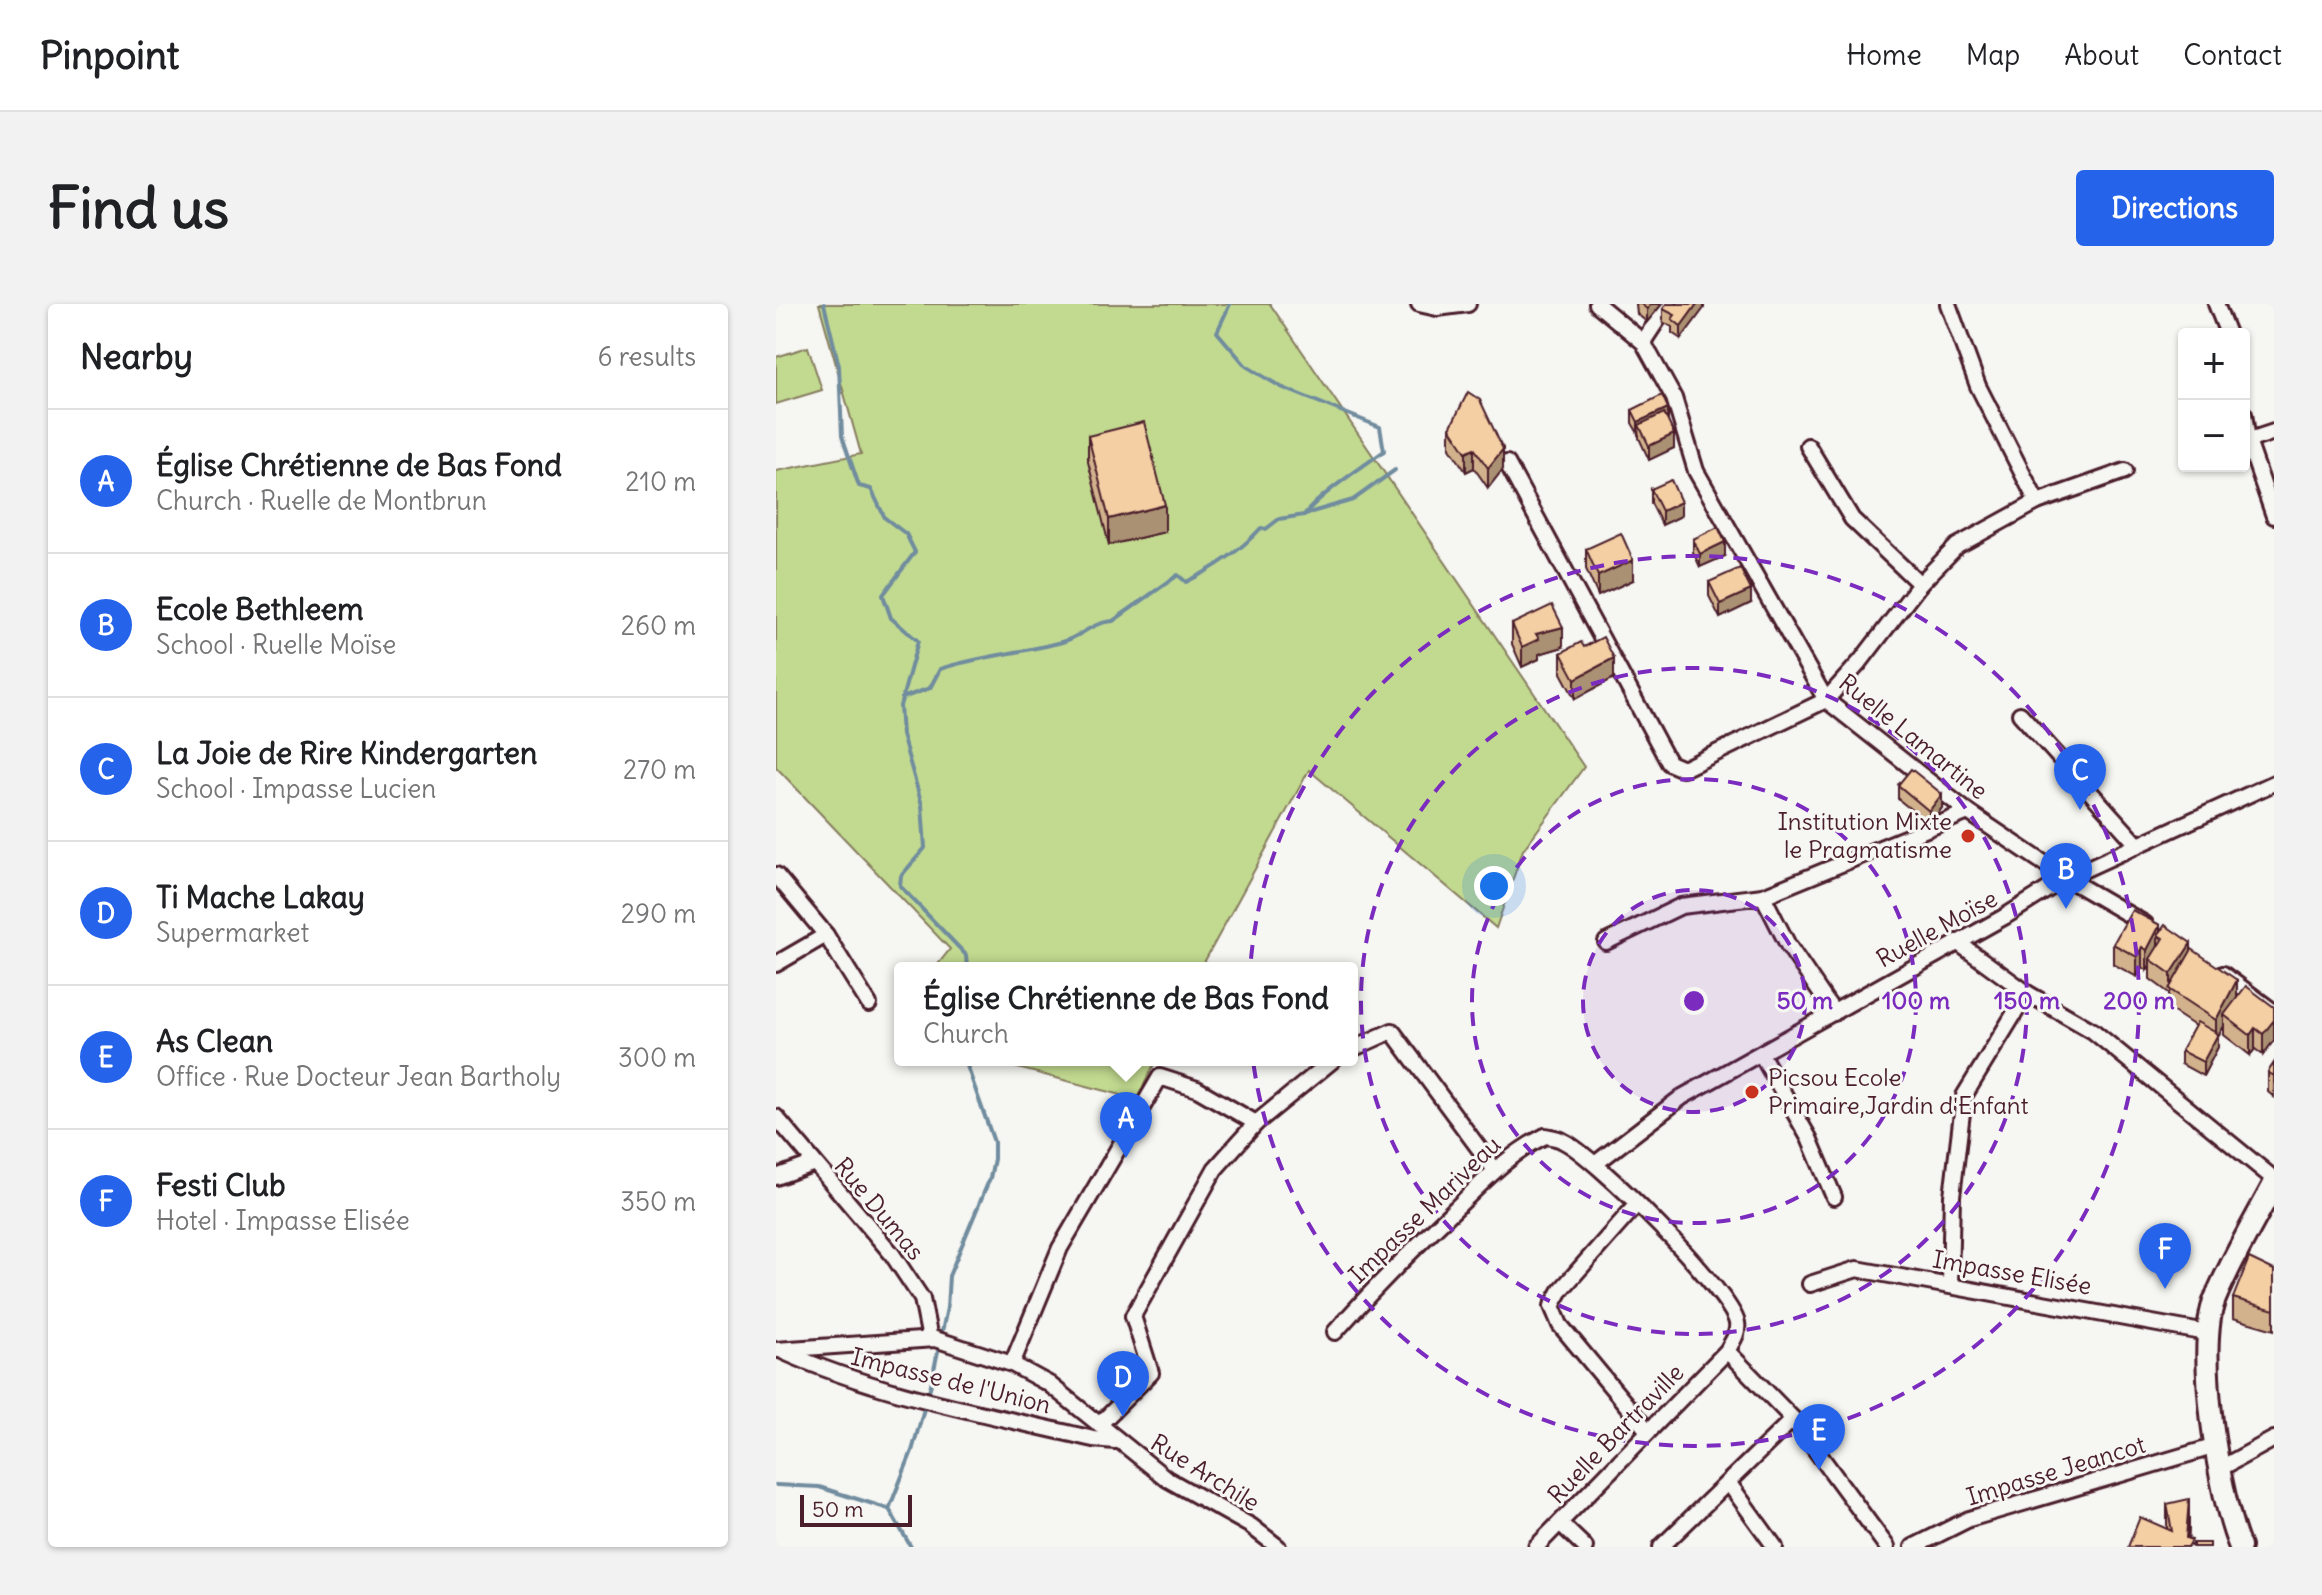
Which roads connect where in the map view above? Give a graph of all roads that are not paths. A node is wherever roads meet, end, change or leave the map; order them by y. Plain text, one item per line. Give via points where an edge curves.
1 (1419, 304) edge
2 (1468, 304) edge
3 (1597, 304) edge
4 (1668, 304) edge
5 (1948, 304) edge
6 (2216, 304) edge
7 (2226, 328) edge
8 (1643, 342) junction
9 (2274, 432) edge
10 (2250, 441) edge
11 (1808, 446) dead end
12 (2250, 453) edge
13 (1507, 463) dead end
14 (2125, 471) dead end
15 (2037, 502) junction
16 (2274, 516) edge
17 (1920, 584) junction
18 (1826, 700) junction
19 (2020, 714) dead end
20 (2274, 783) edge
21 (1968, 812) junction
22 (2136, 843) junction
23 (776, 875) edge
24 (2066, 878) junction
25 (1763, 896) junction
26 (2158, 931) edge
27 (826, 935) junction
28 (1606, 942) dead end
29 (1957, 942) junction
30 (2208, 962) edge
31 (776, 964) edge
32 (2027, 993) junction
33 (869, 1004) dead end
34 (2274, 1012) edge
35 (1834, 1013) junction
36 (1358, 1046) edge
37 (1761, 1054) junction
38 (1326, 1066) edge
39 (776, 1117) edge
40 (1256, 1123) junction
41 (812, 1164) junction
42 (1595, 1164) junction
43 (1495, 1170) junction
44 (776, 1177) edge
45 (2274, 1182) edge
46 (1834, 1197) dead end
47 (1637, 1204) junction
48 (1950, 1283) junction
49 (1810, 1284) dead end
50 (1335, 1332) dead end
51 (2207, 1333) junction
52 (937, 1340) junction
53 (778, 1350) edge
54 (1727, 1351) junction
55 (1012, 1364) junction
56 (1793, 1419) junction
57 (1099, 1425) junction
58 (1648, 1431) junction
59 (2274, 1439) edge
60 (1115, 1441) junction
61 (2216, 1446) junction
62 (2221, 1468) junction
63 (1728, 1482) junction
64 (1561, 1524) junction
65 (1278, 1547) edge
66 (1536, 1547) edge
67 (1585, 1547) edge
68 (1661, 1547) edge
69 (1775, 1547) edge
70 (1887, 1547) edge
71 (1913, 1547) edge
72 (2240, 1547) edge

1 - 2 street
3 - 8 street, Ruelle Lamartine
4 - 8 street
5 - 15 street via 1978,386
6 - 7 street
8 - 18 street, Ruelle Lamartine via 1674,398 1696,471
9 - 10 street
11 - 17 street via 1852,519
12 - 16 street
13 - 18 street via 1669,763 1683,769
14 - 15 street
15 - 17 street via 1957,546
17 - 18 street
18 - 21 street, Ruelle Lamartine
19 - 22 street
20 - 22 street, Ruelle Moïse
21 - 24 street, Ruelle Lamartine
21 - 25 street
22 - 24 street, Ruelle Moïse
23 - 27 street
24 - 26 street, Ruelle Lamartine
24 - 29 street, Ruelle Moïse
25 - 28 street via 1681,906
25 - 35 street via 1788,945
27 - 31 street
27 - 33 street
29 - 32 street
29 - 35 street, Ruelle Moïse
30 - 34 street
32 - 45 street via 2093,1031
32 - 48 street via 1964,1096 1952,1196
35 - 37 street, Ruelle Moïse
36 - 43 street via 1392,1031
37 - 42 street, Ruelle Moïse via 1682,1097
37 - 46 street via 1809,1138
38 - 40 street
39 - 41 street, Rue Dumas
40 - 55 street via 1197,1089 1160,1077 1060,1248
40 - 57 street via 1215,1169 1133,1316 1151,1373
41 - 44 street
41 - 52 street, Rue Dumas via 892,1254 922,1299
42 - 43 street, Impasse Mariveau via 1564,1141 1545,1136 1518,1149
42 - 47 street
43 - 50 street, Impasse Mariveau
45 - 51 street via 2214,1301
47 - 54 street via 1717,1289 1737,1322
47 - 58 street via 1552,1306 1560,1325
48 - 49 street, Impasse Elisée via 1857,1269
48 - 51 street, Impasse Elisée
51 - 61 street
52 - 53 street, Rue Archile
52 - 55 street, Rue Archile
53 - 60 street, Impasse de l'Union via 832,1373 926,1401
54 - 56 street
54 - 58 street, Ruelle Bartraville
55 - 57 street, Rue Archile via 1049,1384
56 - 63 street
56 - 70 street
57 - 60 street, Rue Archile
58 - 64 street, Ruelle Bartraville
59 - 62 street
60 - 65 street, Rue Archile
61 - 62 street
61 - 71 street, Impasse Jeancot via 1969,1519
62 - 72 street
63 - 68 street
63 - 69 street
64 - 66 street, Ruelle Bartraville
64 - 67 street

